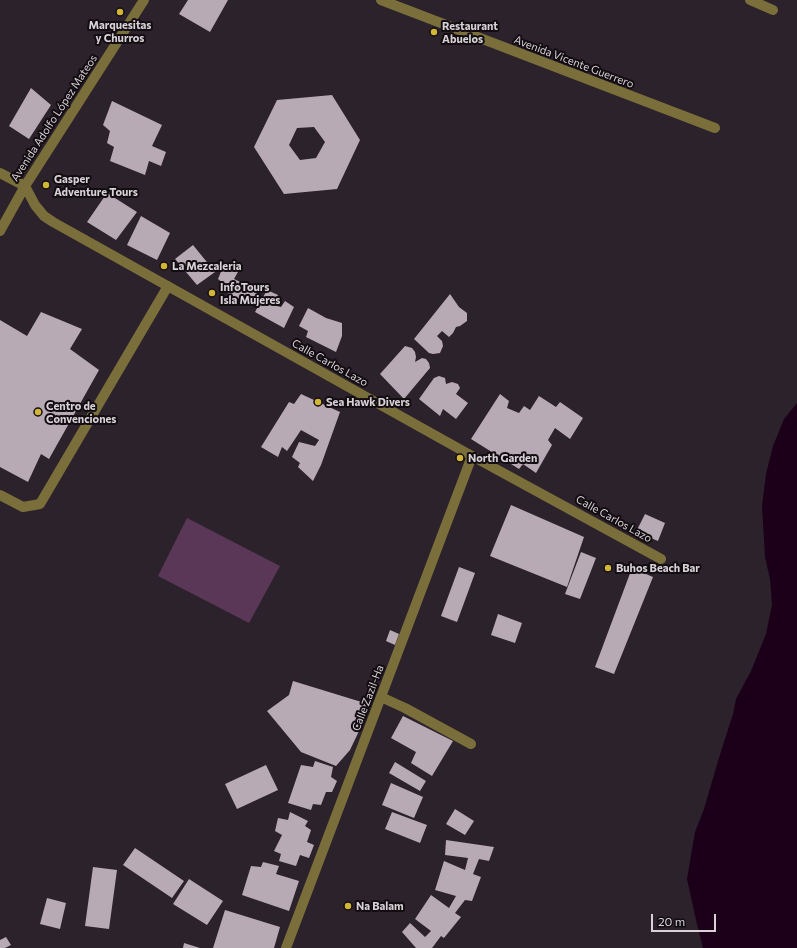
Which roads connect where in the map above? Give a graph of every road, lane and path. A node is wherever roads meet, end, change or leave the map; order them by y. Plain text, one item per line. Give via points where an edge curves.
1 (144, 0) edge
2 (381, 0) edge
3 (750, 0) edge
4 (773, 10) dead end
5 (715, 128) dead end
6 (0, 173) edge
7 (25, 186) junction
8 (0, 231) edge
9 (168, 286) junction
10 (472, 456) junction
11 (0, 495) edge
12 (661, 559) dead end
13 (381, 697) junction
14 (471, 744) dead end
15 (286, 948) edge

1 - 7 street, Avenida Adolfo López Mateos
2 - 5 street, Avenida Vicente Guerrero
3 - 4 street
6 - 7 street
7 - 8 street, Avenida Adolfo López Mateos
7 - 9 street, Calle Carlos Lazo via 44,216
9 - 10 street, Calle Carlos Lazo
9 - 11 street via 40,504 23,507
10 - 12 street, Calle Carlos Lazo
10 - 13 street, Calle Zazil-Ha
13 - 14 street
13 - 15 street, Calle Zazil-Ha

